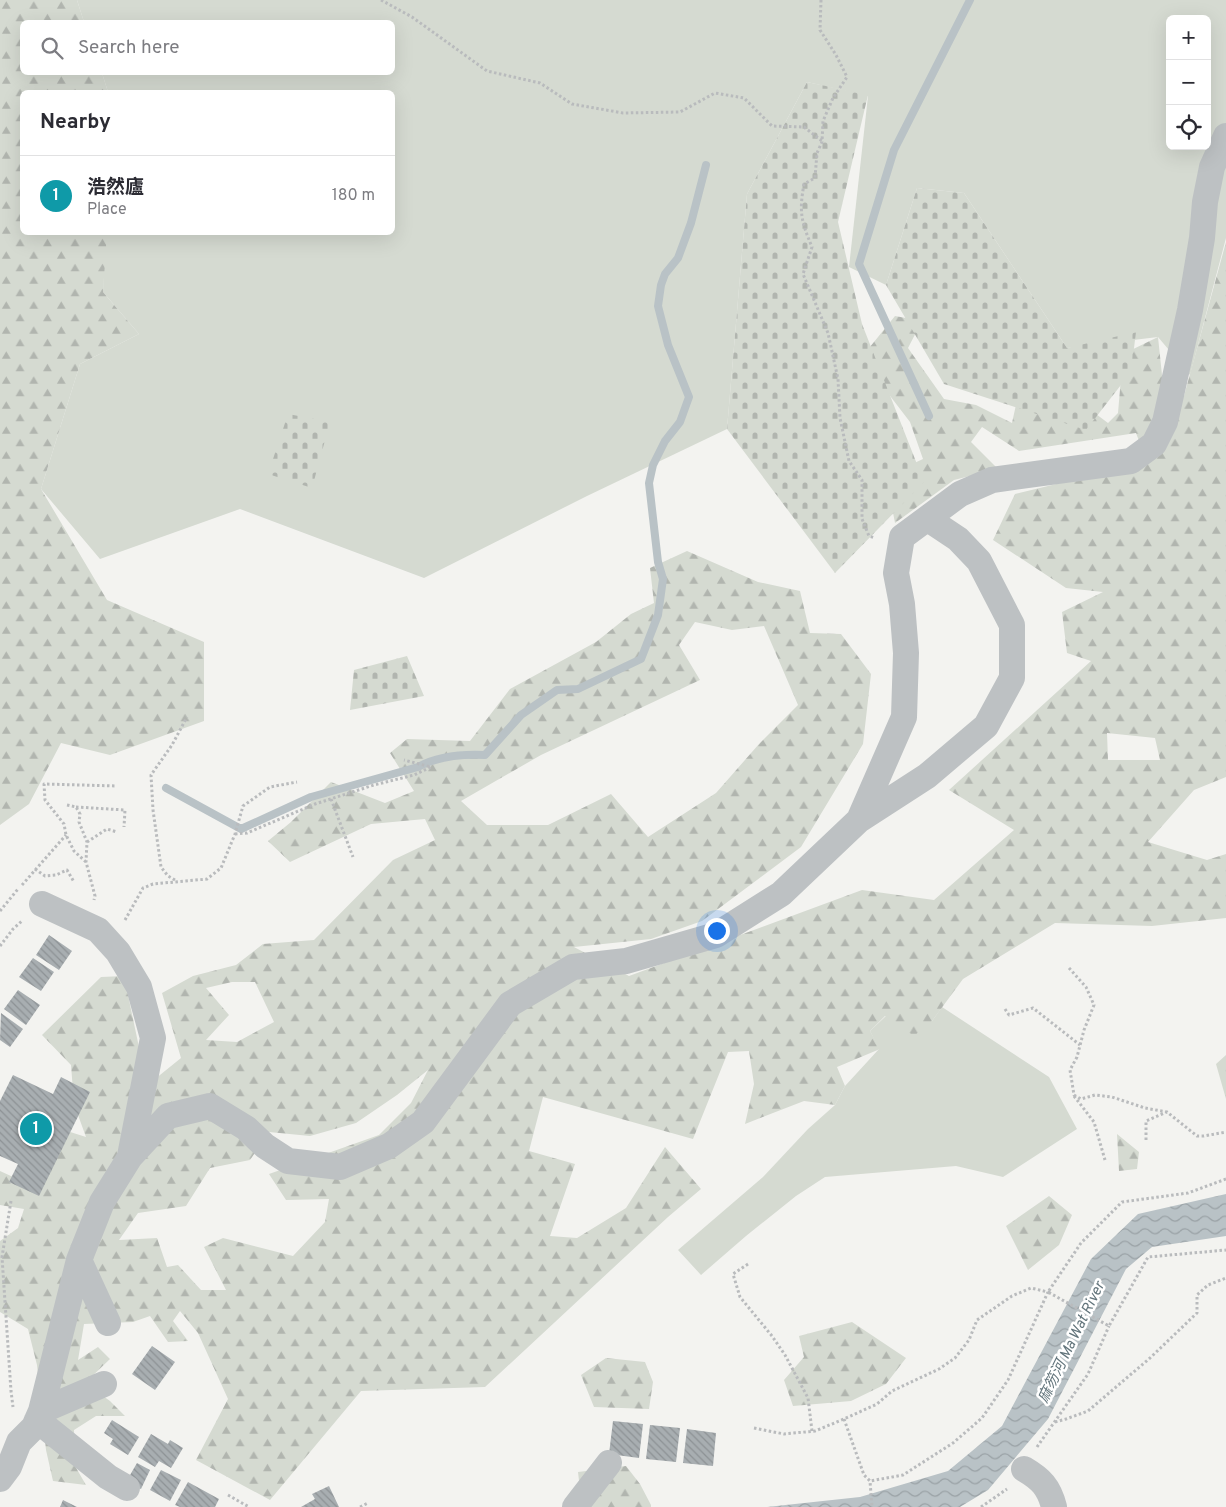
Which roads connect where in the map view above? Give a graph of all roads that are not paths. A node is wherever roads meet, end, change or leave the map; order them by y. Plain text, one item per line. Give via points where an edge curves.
1 (1226, 136) edge
2 (928, 519) junction
3 (859, 820) junction
4 (42, 904) road end
5 (130, 1157) junction
6 (79, 1260) junction
7 (108, 1323) dead end
8 (104, 1384) dead end
9 (39, 1416) junction
10 (609, 1463) dead end
11 (1024, 1469) road end
12 (0, 1479) edge
13 (127, 1488) dead end
14 (575, 1507) edge
15 (1054, 1507) edge

1 - 2 street via 1212,167 1190,310 1165,422 1154,444 1131,461 992,480 960,494
2 - 3 street via 902,538 896,574 906,653 904,717
2 - 3 street via 958,539 979,561 1012,625 1012,678 986,726 927,776
3 - 5 street via 781,894 716,935 626,961 573,967 510,1004 423,1122 389,1146 340,1167 288,1161 246,1128 210,1106 168,1116
4 - 5 street via 98,930 118,952 139,987 153,1038
5 - 6 street via 102,1202
6 - 7 street
6 - 9 street
8 - 9 street
9 - 12 street via 34,1427 19,1442 9,1467
9 - 13 street via 108,1477
10 - 14 street
11 - 15 street via 1040,1478

